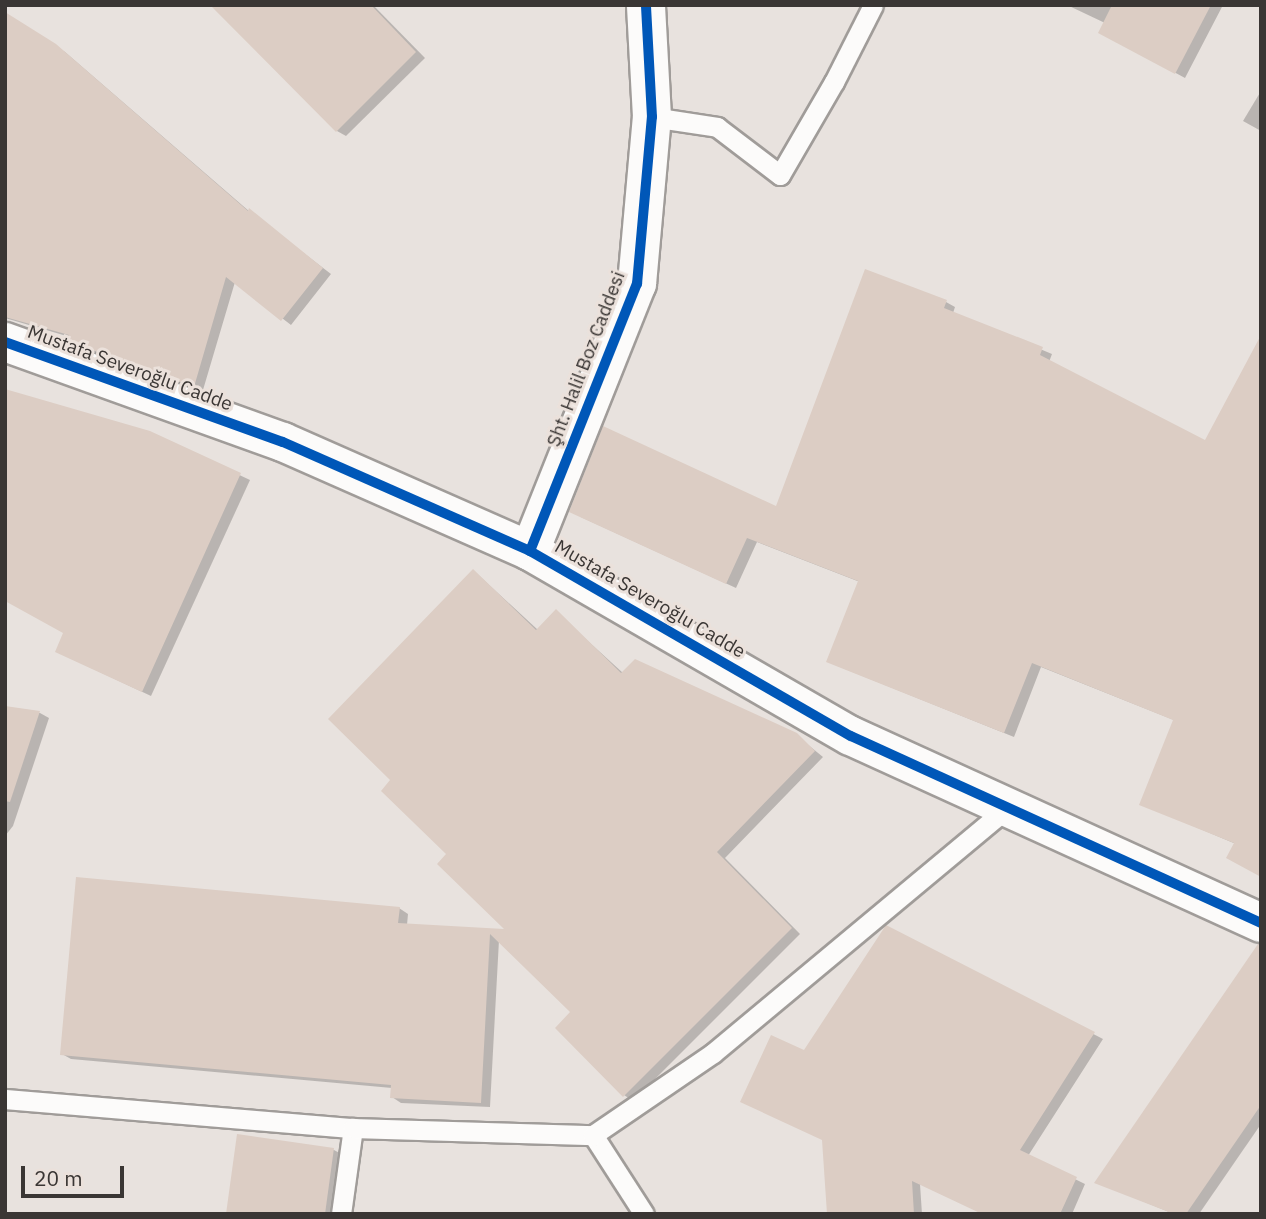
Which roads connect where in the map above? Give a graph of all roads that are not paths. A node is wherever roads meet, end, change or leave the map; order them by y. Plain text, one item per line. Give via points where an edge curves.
1 (646, 5) edge
2 (873, 5) edge
3 (652, 117) junction
4 (5, 342) edge
5 (530, 551) junction
6 (1008, 807) junction
7 (1261, 923) edge
8 (5, 1099) edge
9 (353, 1128) junction
10 (593, 1135) junction
11 (341, 1214) edge
12 (644, 1214) edge

1 - 3 street, Şht. Halil Boz Caddesi
2 - 3 lane via 780,175 717,127
3 - 5 street, Şht. Halil Boz Caddesi via 637,284
4 - 5 street, Mustafa Severoğlu Cadde via 283,442
5 - 6 street, Mustafa Severoğlu Cadde via 851,736
6 - 7 street, Mustafa Severoğlu Cadde
6 - 10 lane via 713,1053
8 - 9 lane
9 - 10 lane
9 - 11 lane
10 - 12 lane

